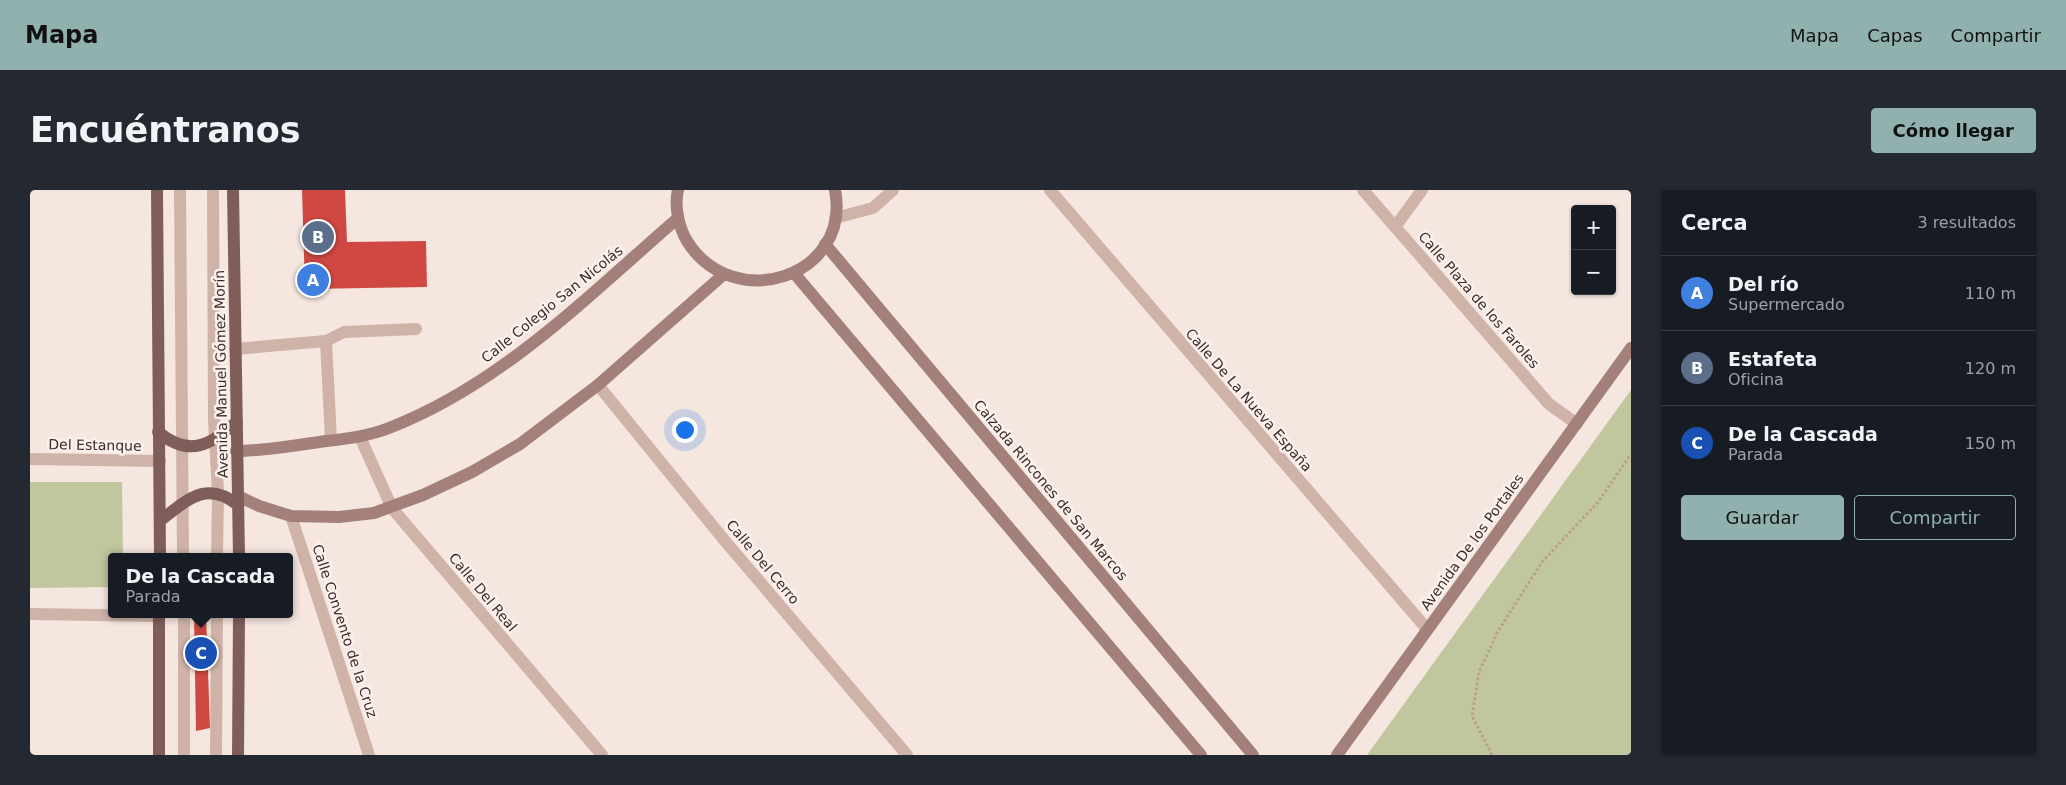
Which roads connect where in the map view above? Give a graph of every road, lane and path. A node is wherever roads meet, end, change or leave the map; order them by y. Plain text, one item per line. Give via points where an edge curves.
1 (157, 190) edge
2 (180, 190) edge
3 (213, 190) edge
4 (233, 190) edge
5 (678, 190) edge
6 (835, 190) edge
7 (893, 190) edge
8 (1050, 190) edge
9 (1363, 190) edge
10 (1422, 190) edge
11 (678, 218) junction
12 (835, 218) junction
13 (1395, 227) junction
14 (825, 244) junction
15 (794, 273) junction
16 (723, 275) junction
17 (416, 329) dead end
18 (326, 341) junction
19 (1631, 348) edge
20 (235, 349) junction
21 (598, 385) junction
22 (237, 422) junction
23 (1577, 424) junction
24 (158, 432) junction
25 (360, 437) junction
26 (216, 439) junction
27 (331, 440) junction
28 (183, 447) junction
29 (236, 451) junction
30 (1631, 454) edge
31 (30, 459) edge
32 (160, 461) junction
33 (218, 492) junction
34 (238, 501) junction
35 (183, 502) junction
36 (392, 508) junction
37 (291, 516) junction
38 (161, 520) junction
39 (160, 553) edge
40 (183, 553) edge
41 (217, 553) edge
42 (239, 553) edge
43 (30, 614) edge
44 (108, 615) edge
45 (159, 618) edge
46 (184, 618) edge
47 (217, 618) edge
48 (239, 618) edge
49 (1427, 629) junction
50 (159, 755) edge
51 (184, 755) edge
52 (216, 755) edge
53 (238, 755) edge
54 (369, 755) edge
55 (602, 755) edge
56 (907, 755) edge
57 (1201, 755) edge
58 (1253, 755) edge
59 (1338, 755) edge
60 (1492, 755) edge

1 - 24 main road
2 - 28 street
3 - 26 street
4 - 20 main road, Avenida Manuel Gómez Morín
5 - 11 street
6 - 12 street
7 - 12 street via 873,208
8 - 49 street, Calle De La Nueva España
9 - 13 street, Calle Plaza de los Faroles
10 - 13 street
11 - 16 street via 694,252
11 - 25 street, Calle Colegio San Nicolás via 531,344 481,381 407,420
12 - 14 street
13 - 23 street, Calle Plaza de los Faroles via 1549,404
14 - 15 street via 812,260
14 - 58 street, Calzada Rincones de San Marcos
15 - 16 street via 759,282
15 - 57 street
16 - 21 street
17 - 18 street via 344,332
18 - 20 street
18 - 27 street
19 - 23 street, Avenida De los Portales
20 - 22 main road, Avenida Manuel Gómez Morín
21 - 36 street via 520,444 472,472
21 - 56 street, Calle Del Cerro
22 - 26 main road
22 - 29 main road, Avenida Manuel Gómez Morín
23 - 49 street, Avenida De los Portales
24 - 28 main road
24 - 32 main road
25 - 27 street, Calle Colegio San Nicolás
25 - 36 street, Calle Del Real
26 - 28 main road via 200,446
26 - 33 street
27 - 29 street, Calle Colegio San Nicolás via 258,451
28 - 35 street
29 - 34 main road, Avenida Manuel Gómez Morín
30 - 60 path via 1598,502 1542,562 1498,631 1478,672 1472,716
31 - 32 street, Del Estanque
32 - 38 main road
33 - 34 main road
33 - 35 main road via 196,495
33 - 41 street
34 - 37 street
34 - 42 main road, Avenida Manuel Gómez Morín
35 - 38 main road
35 - 40 street
36 - 37 street via 339,517
36 - 55 street, Calle Del Real
37 - 54 street, Calle Convento de la Cruz
38 - 39 main road
43 - 44 street
45 - 50 main road
46 - 51 street
47 - 52 street
48 - 53 main road
49 - 59 street, Avenida De los Portales

